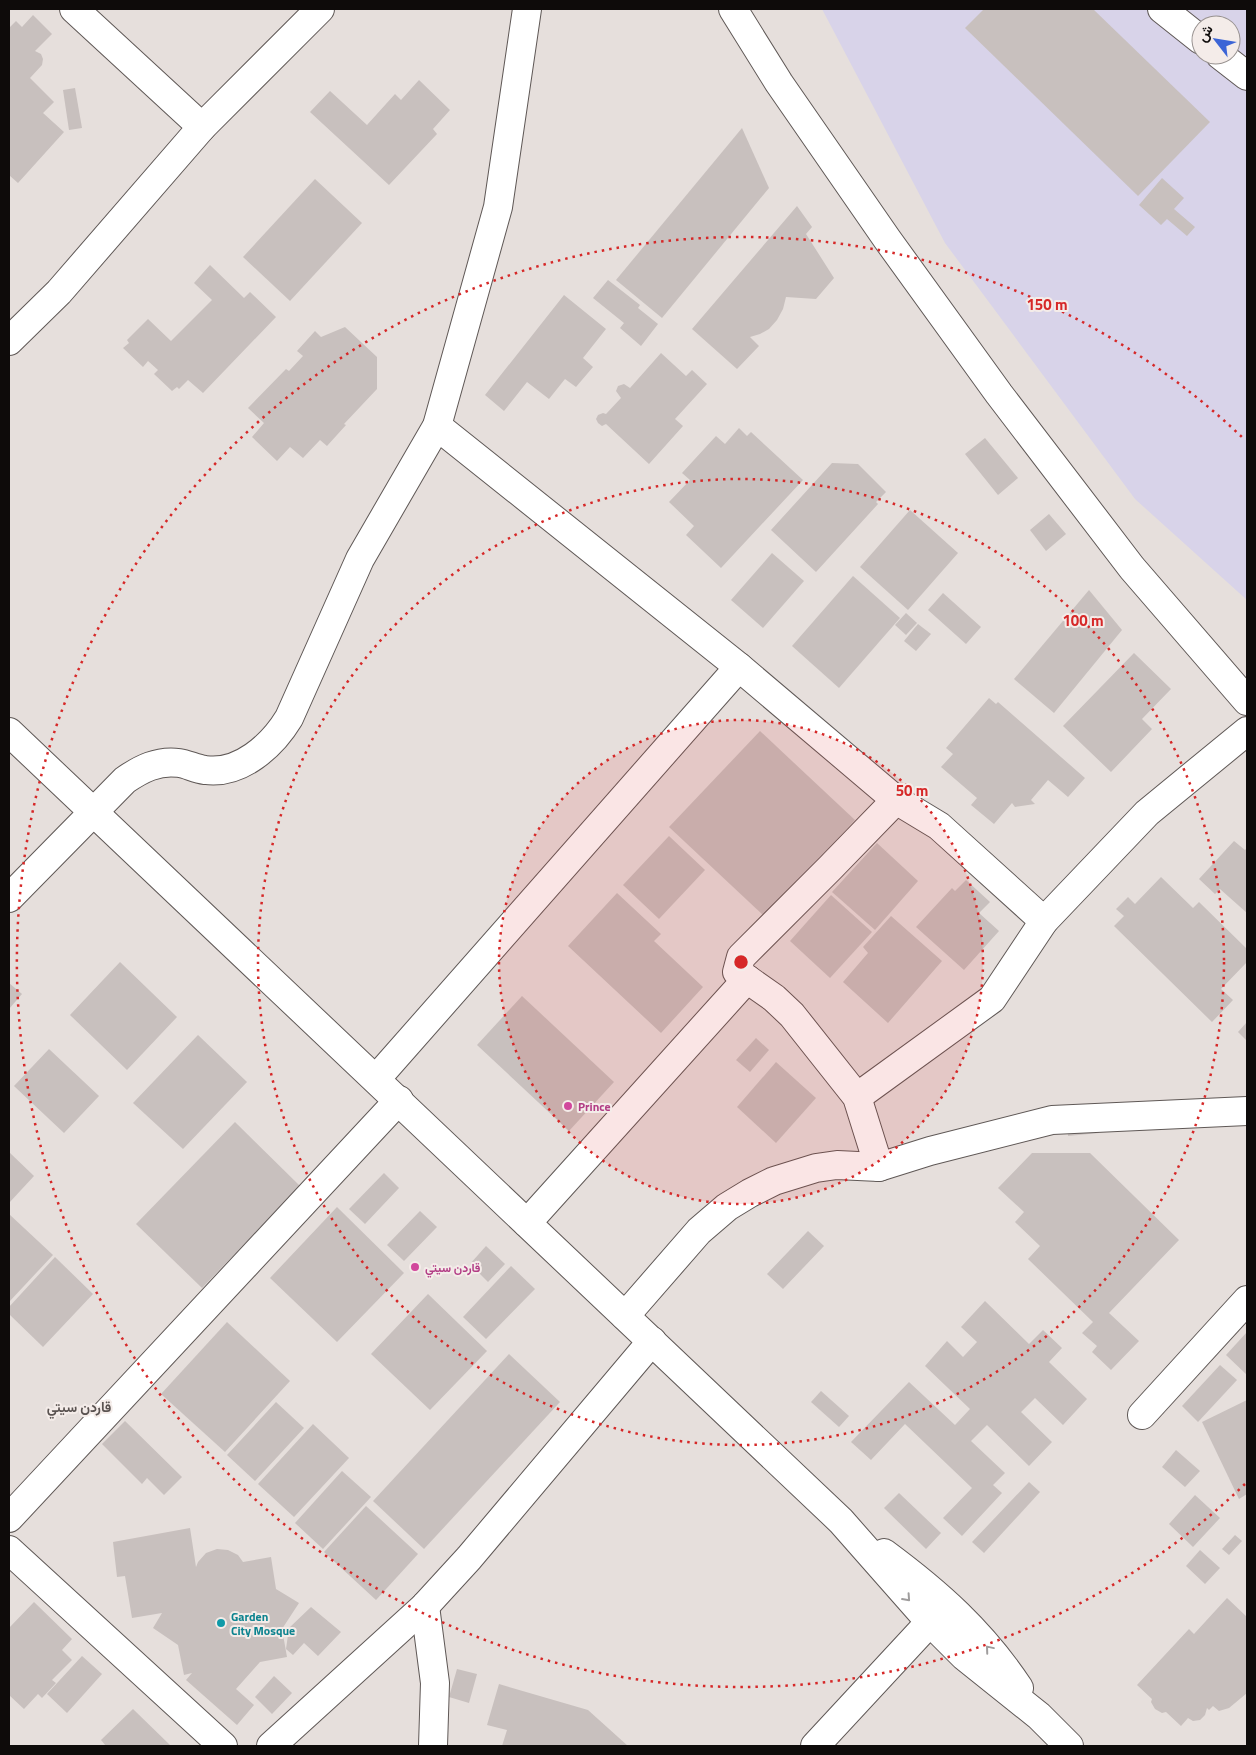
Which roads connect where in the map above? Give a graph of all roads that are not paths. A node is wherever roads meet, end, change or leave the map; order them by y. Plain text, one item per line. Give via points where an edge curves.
1 (74, 9) edge
2 (320, 9) edge
3 (527, 9) edge
4 (733, 9) edge
5 (1162, 9) edge
6 (1191, 32) edge
7 (1233, 65) edge
8 (1247, 76) edge
9 (202, 127) junction
10 (9, 341) edge
11 (437, 426) junction
12 (739, 667) junction
13 (1247, 701) edge
14 (1247, 731) edge
15 (9, 732) edge
16 (896, 800) junction
17 (93, 811) junction
18 (9, 898) edge
19 (1044, 921) junction
20 (747, 979) junction
21 (376, 1079) junction
22 (858, 1097) junction
23 (399, 1100) junction
24 (1247, 1111) edge
25 (879, 1167) junction
26 (527, 1223) junction
27 (1247, 1300) edge
28 (625, 1316) junction
29 (652, 1341) junction
30 (1142, 1415) dead end
31 (9, 1518) edge
32 (842, 1521) junction
33 (9, 1550) edge
34 (424, 1606) junction
35 (930, 1622) junction
36 (1039, 1716) junction
37 (223, 1746) edge
38 (271, 1746) edge
39 (433, 1746) edge
40 (815, 1746) edge
41 (1069, 1746) edge

1 - 9 street
2 - 9 street
3 - 11 street via 498,207
4 - 13 street via 779,84 999,394 1132,568
5 - 6 street
7 - 8 street
9 - 10 street via 59,292
11 - 12 street
11 - 17 street via 360,559 280,732 256,755 228,768 204,770 177,763 149,766 125,780
12 - 16 street
12 - 21 street
14 - 19 street via 1147,813
15 - 17 street
16 - 19 street via 939,826
16 - 20 street via 740,958 737,972
17 - 18 street
17 - 21 street
19 - 22 street via 992,999
20 - 22 street via 792,1015
20 - 26 street
21 - 23 street
22 - 25 street
23 - 26 street
23 - 31 street
24 - 25 street via 1052,1120
25 - 28 street via 816,1168 774,1181 750,1193 699,1231
26 - 28 street
27 - 30 street
28 - 29 street
29 - 32 street
29 - 34 street via 469,1558
32 -> 35 street
36 -> 32 street via 977,1633 947,1603
33 - 37 street
34 - 38 street
34 - 39 street via 435,1683
35 - 36 street via 964,1656
35 - 40 street
36 - 41 street

